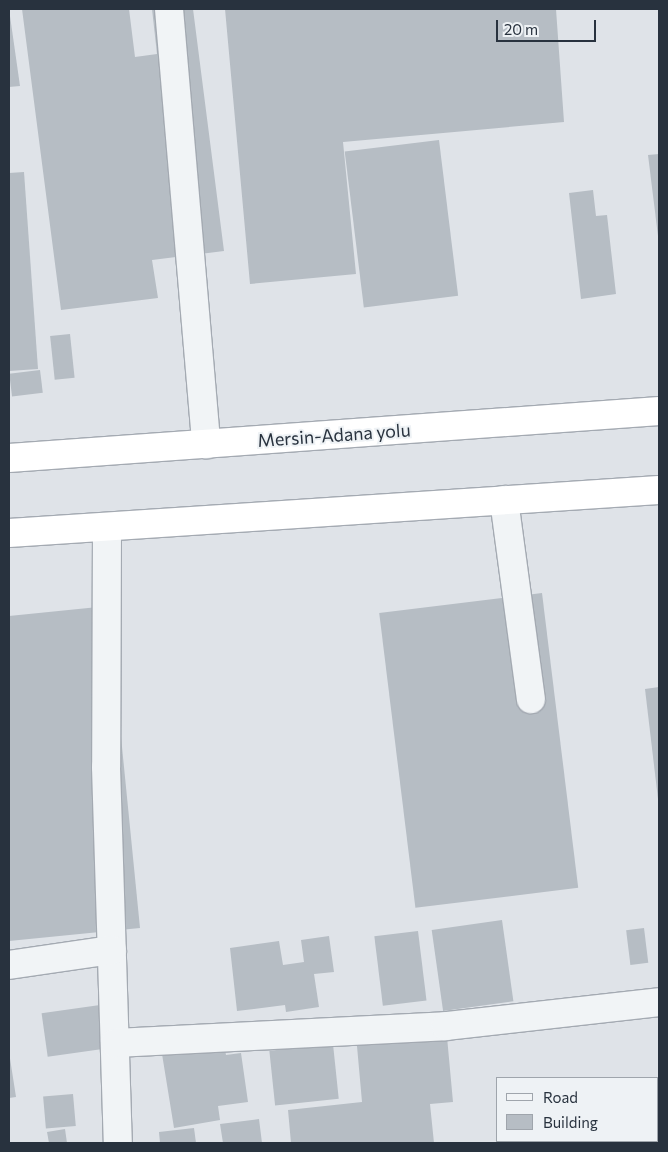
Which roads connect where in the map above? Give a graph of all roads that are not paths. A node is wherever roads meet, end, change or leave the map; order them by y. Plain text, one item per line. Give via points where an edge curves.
1 (169, 9) edge
2 (659, 411) edge
3 (206, 444) junction
4 (9, 458) edge
5 (659, 490) edge
6 (504, 500) junction
7 (107, 527) junction
8 (9, 533) edge
9 (531, 699) dead end
10 (112, 950) junction
11 (9, 965) edge
12 (659, 1002) edge
13 (115, 1043) junction
14 (118, 1143) edge

1 - 3 street
2 - 3 highway, Mersin-Adana yolu
3 - 4 highway, Mersin-Adana yolu
5 - 6 highway
6 - 7 highway
6 - 9 street
7 - 8 highway
7 - 10 street via 106,767
10 - 11 street
10 - 13 street
12 - 13 street via 446,1026
13 - 14 street

